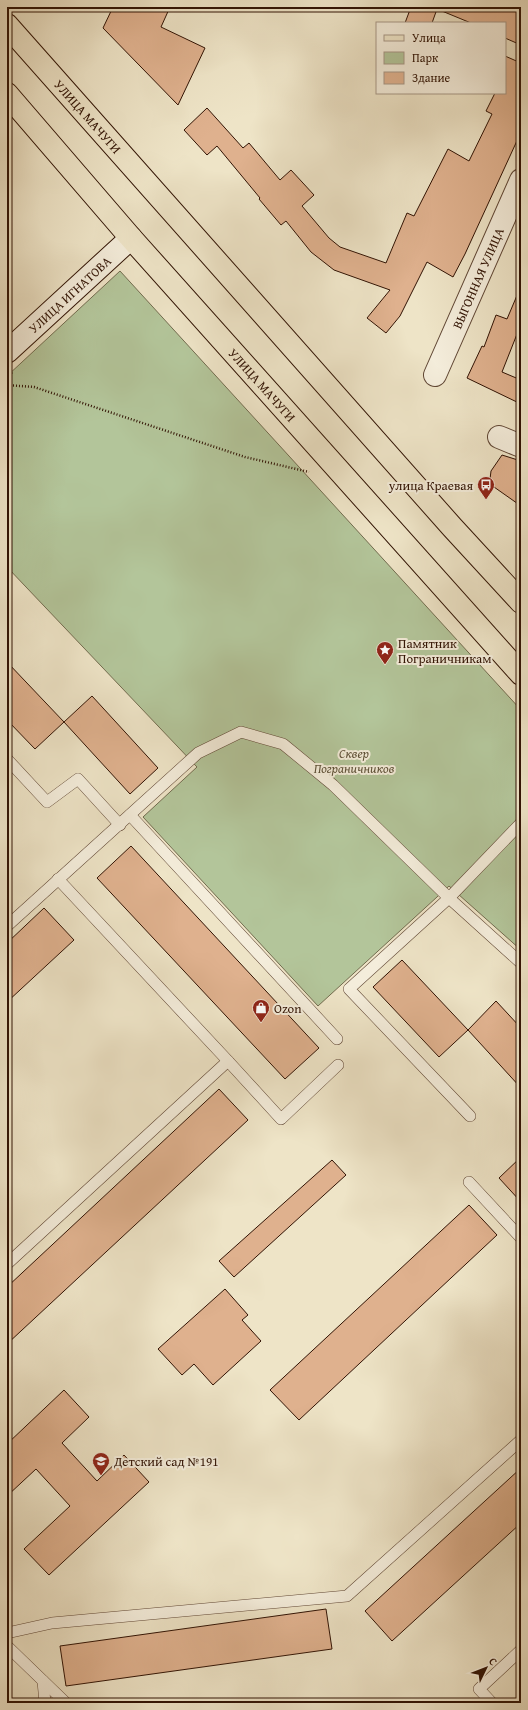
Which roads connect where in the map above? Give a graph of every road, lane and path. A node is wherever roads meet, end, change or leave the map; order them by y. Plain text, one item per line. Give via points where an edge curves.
1 (7, 25) edge
2 (7, 94) edge
3 (521, 180) edge
4 (131, 238) junction
5 (7, 352) edge
6 (435, 375) dead end
7 (7, 385) edge
8 (499, 437) dead end
9 (521, 446) edge
10 (309, 472) dead end
11 (521, 602) edge
12 (521, 674) edge
13 (7, 759) edge
14 (130, 815) junction
15 (521, 823) edge
16 (120, 825) junction
17 (58, 879) junction
18 (449, 898) junction
19 (7, 926) edge
20 (521, 963) edge
21 (337, 1038) dead end
22 (228, 1061) junction
23 (338, 1065) dead end
24 (470, 1116) dead end
25 (469, 1182) dead end
26 (521, 1238) edge
27 (7, 1264) edge
28 (521, 1440) edge
29 (7, 1633) edge
30 (7, 1646) edge
31 (521, 1650) edge
32 (43, 1681) junction
33 (45, 1703) edge
34 (66, 1703) edge
35 (492, 1703) edge

1 - 11 main road, УЛИЦА МАЧУГИ via 446,521
2 - 4 main road, УЛИЦА МАЧУГИ
3 - 6 street, ВЫГОННАЯ УЛИЦА
4 - 5 street, УЛИЦА ИГНАТОВА
4 - 12 main road, УЛИЦА МАЧУГИ
7 - 10 path via 34,387 245,457
8 - 9 street
13 - 16 lane via 47,802 78,779
14 - 16 lane
14 - 18 lane via 198,753 241,732 283,744 333,785
14 - 21 lane
15 - 18 lane
16 - 17 lane
17 - 19 lane
17 - 22 lane
18 - 20 lane
18 - 24 lane via 349,989
22 - 23 lane via 281,1118
22 - 27 lane
25 - 26 lane
28 - 29 lane via 347,1596 52,1623
30 - 32 lane
31 - 35 lane via 479,1689
32 - 33 lane
32 - 34 lane

